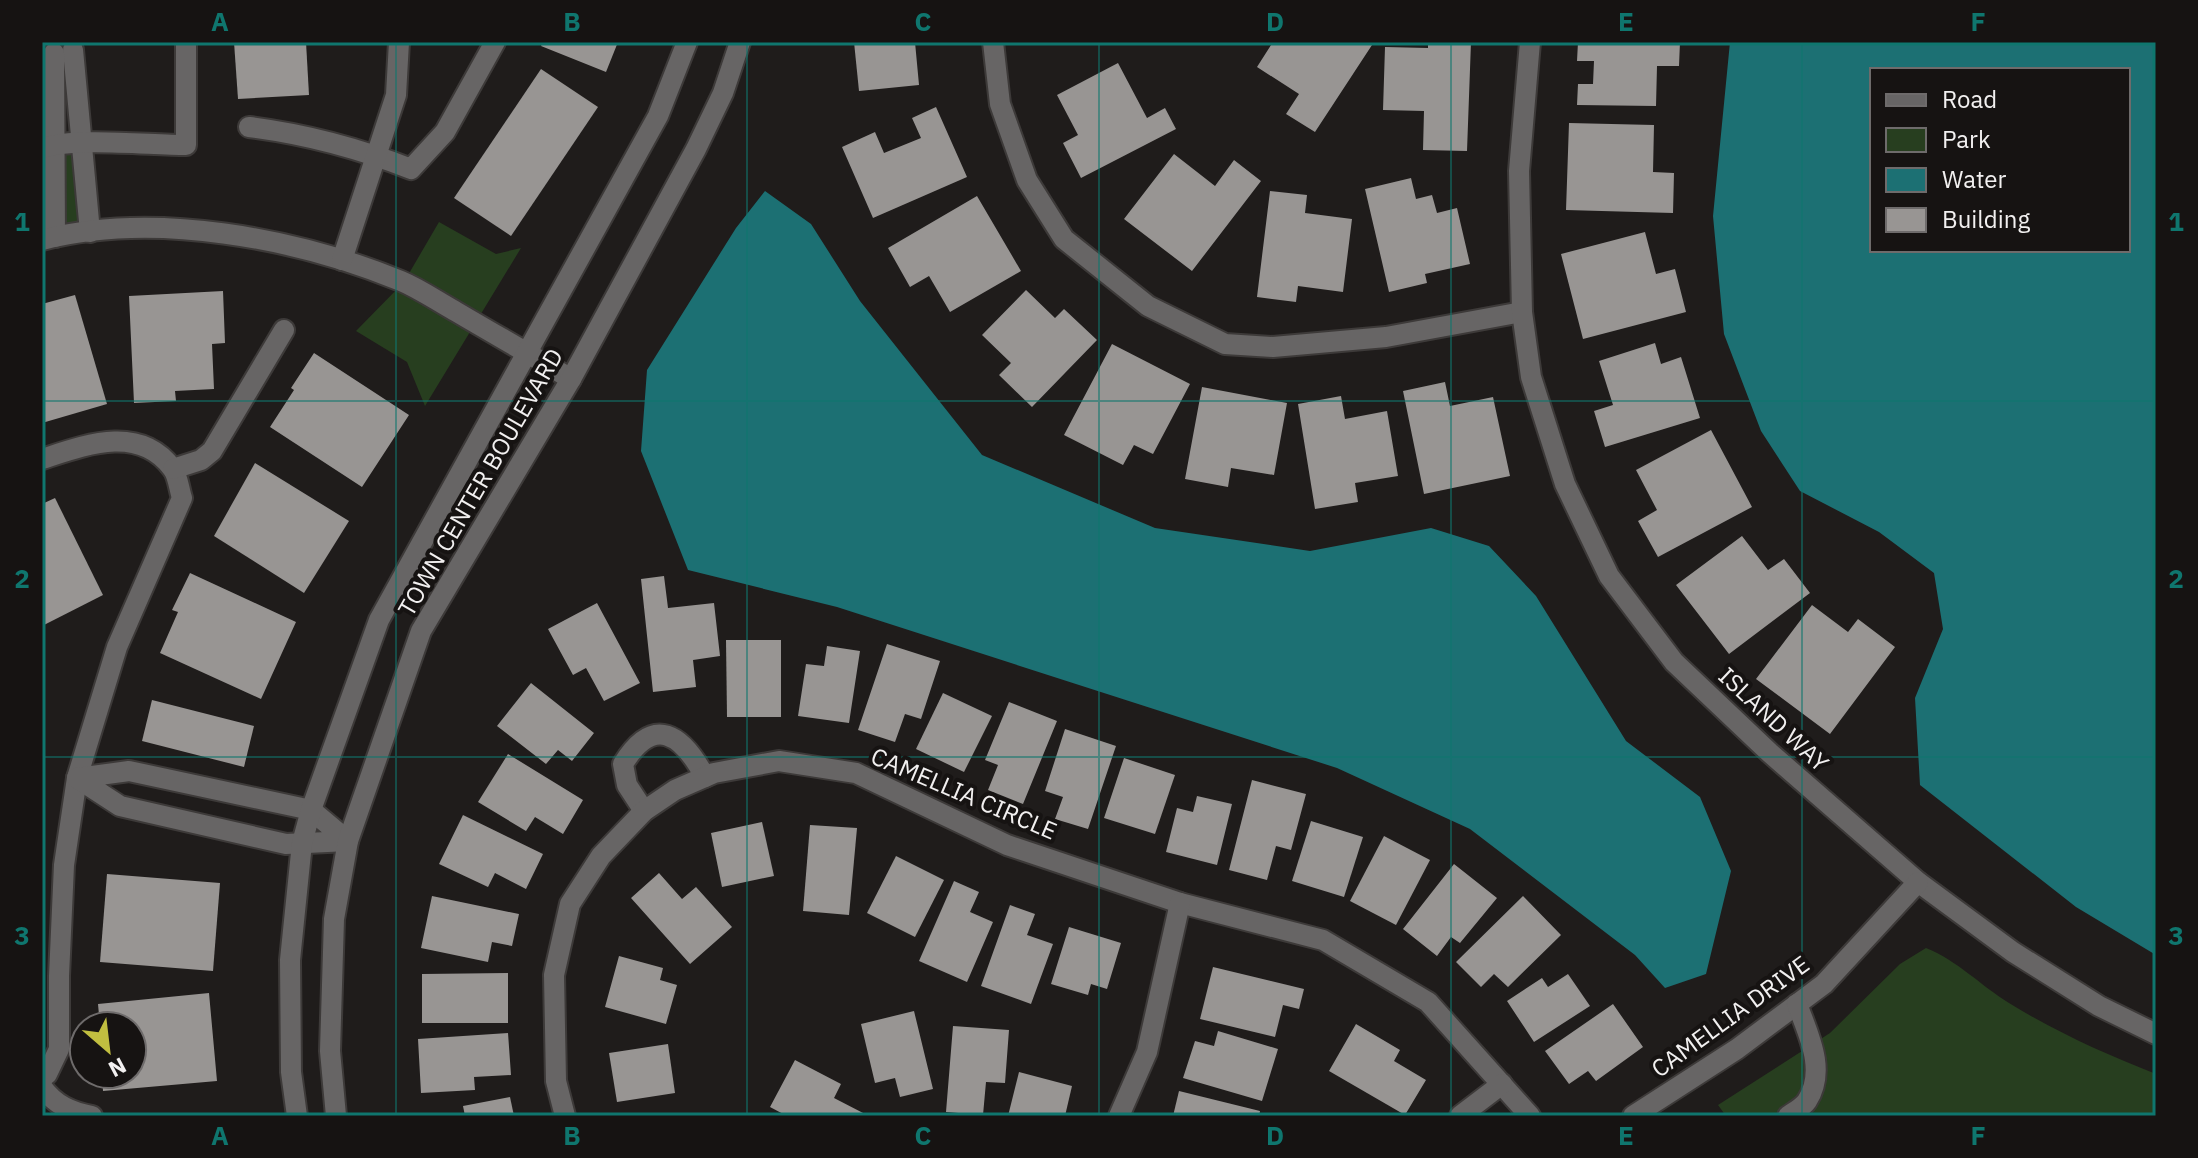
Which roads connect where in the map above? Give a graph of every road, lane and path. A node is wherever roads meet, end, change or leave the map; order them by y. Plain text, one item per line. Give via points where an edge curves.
1 (186, 42) edge
2 (399, 42) edge
3 (495, 42) edge
4 (687, 42) edge
5 (740, 42) edge
6 (993, 42) edge
7 (1530, 42) edge
8 (63, 49) edge
9 (249, 127) dead end
10 (82, 144) junction
11 (48, 146) edge
12 (376, 155) junction
13 (90, 232) junction
14 (48, 238) edge
15 (342, 260) junction
16 (1522, 312) junction
17 (284, 330) dead end
18 (525, 352) junction
19 (571, 379) junction
20 (42, 459) edge
21 (173, 469) junction
22 (705, 777) junction
23 (77, 778) junction
24 (311, 810) junction
25 (644, 811) junction
26 (348, 841) junction
27 (302, 843) junction
28 (1918, 882) junction
29 (1180, 903) junction
30 (1797, 1004) junction
31 (2156, 1034) edge
32 (42, 1078) edge
33 (1502, 1084) junction
34 (42, 1087) edge
35 (92, 1116) edge
36 (297, 1116) edge
37 (336, 1116) edge
38 (565, 1116) edge
39 (1119, 1116) edge
40 (1460, 1116) edge
41 (1530, 1116) edge
42 (1633, 1116) edge
43 (1788, 1116) edge

1 - 10 street via 186,145
2 - 12 street via 396,95
3 - 12 street via 445,132 411,169
4 - 18 street, TOWN CENTER BOULEVARD via 658,116
5 - 19 street, TOWN CENTER BOULEVARD via 696,149
6 - 16 street via 1000,104 1027,180 1064,239 1148,306 1225,344 1273,347 1386,337
7 - 16 street, ISLAND WAY via 1519,171
8 - 10 street
8 - 11 street
9 - 12 street
10 - 11 street
10 - 13 street
11 - 14 street
12 - 15 street
13 - 14 street
13 - 15 street via 238,234
15 - 18 street via 404,282
16 - 28 street, ISLAND WAY via 1531,377 1565,484 1609,576 1674,662
17 - 21 street via 222,439 201,460
18 - 19 street
18 - 24 street, TOWN CENTER BOULEVARD via 379,620
19 - 26 street, TOWN CENTER BOULEVARD via 421,631
20 - 21 street via 88,444 121,441 146,445
21 - 23 street via 182,498 117,647
22 - 25 street, CAMELLIA CIRCLE
22 - 25 street via 673,736 656,734 635,744 623,764 627,785
22 - 29 street, CAMELLIA CIRCLE via 779,761 856,773 1007,845
23 - 24 street via 129,771
23 - 27 street via 120,806 286,844
23 - 32 street via 64,865 59,1049
24 - 26 street
24 - 27 street, TOWN CENTER BOULEVARD
25 - 38 street, CAMELLIA CIRCLE via 601,856 570,904 554,975 556,1081
26 - 27 street
26 - 37 street, TOWN CENTER BOULEVARD via 334,919 330,1051
27 - 36 street, TOWN CENTER BOULEVARD via 290,960 291,1072
28 - 30 street, CAMELLIA DRIVE via 1824,984
28 - 31 street, ISLAND WAY via 2025,960
29 - 33 street, CAMELLIA CIRCLE via 1323,940 1428,1002
29 - 39 street via 1147,1052
30 - 42 street, CAMELLIA DRIVE
30 - 43 street via 1816,1055 1814,1084 1807,1103
33 - 40 street
33 - 41 street, CAMELLIA CIRCLE
34 - 35 street via 72,1112

